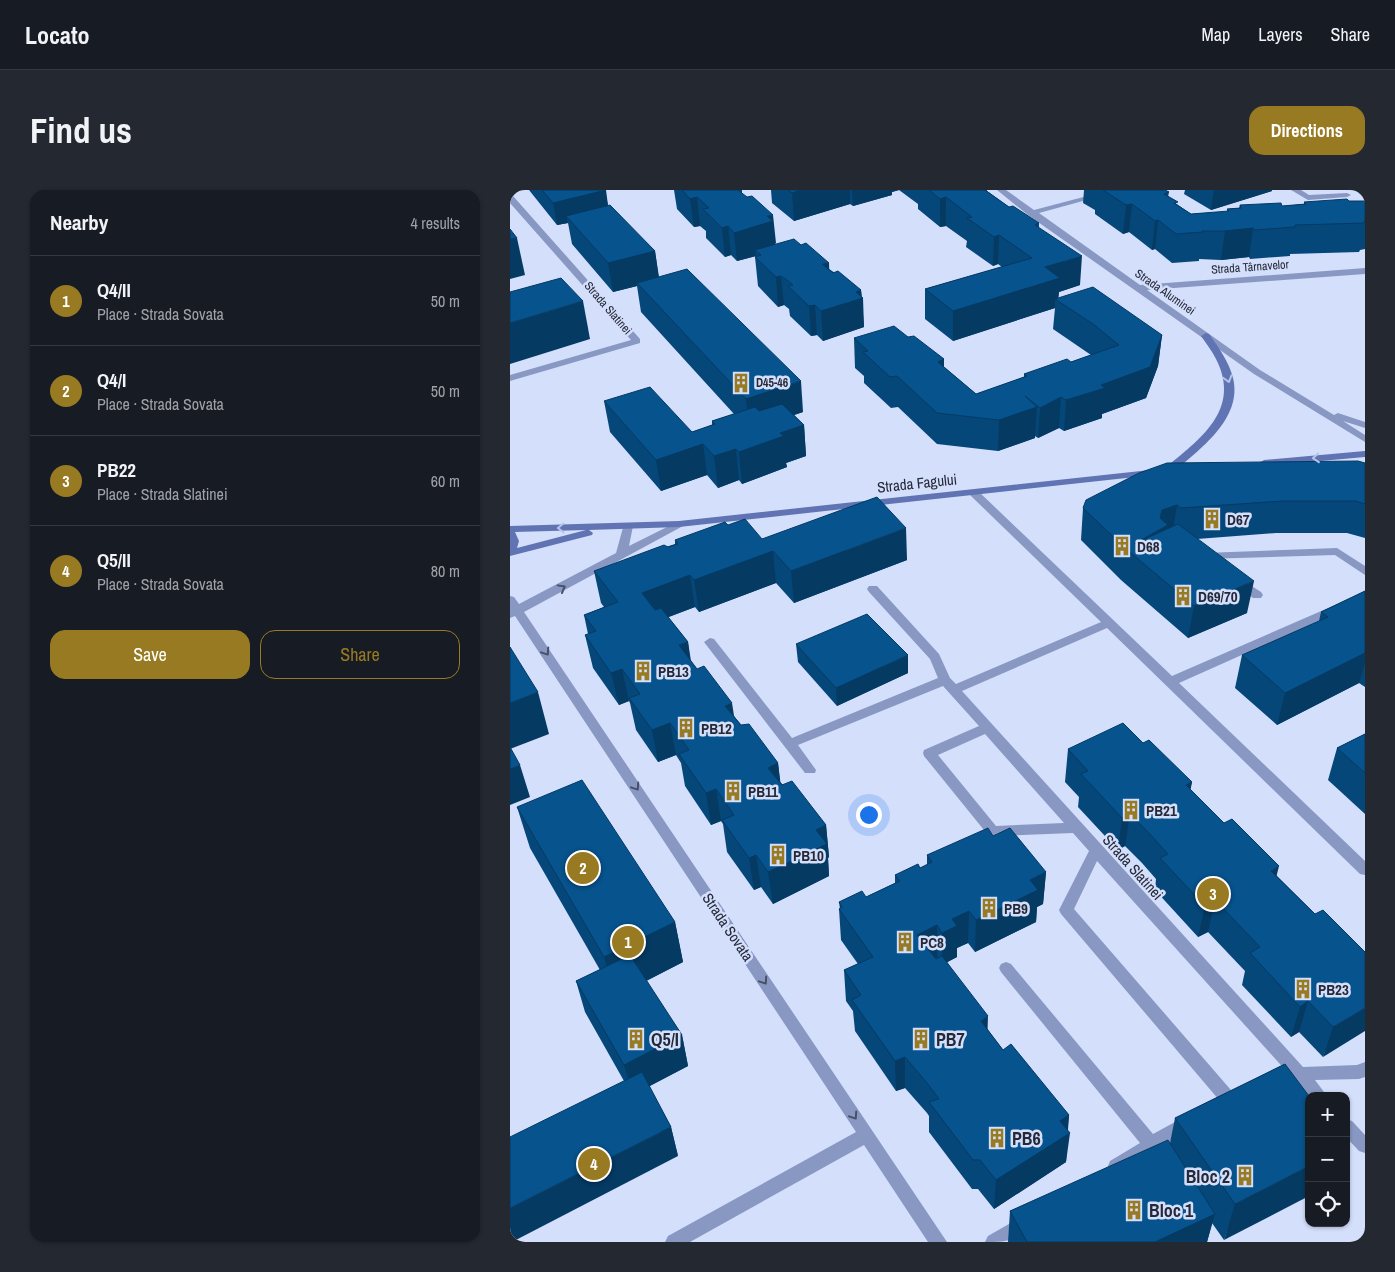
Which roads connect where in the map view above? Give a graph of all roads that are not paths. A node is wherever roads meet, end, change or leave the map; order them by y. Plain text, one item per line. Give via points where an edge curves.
1 (1000, 190) edge
2 (1119, 190) edge
3 (1295, 190) edge
4 (1347, 195) dead end
5 (510, 198) edge
6 (1032, 213) junction
7 (1365, 271) edge
8 (1137, 288) junction
9 (1206, 336) junction
10 (510, 378) edge
11 (1319, 410) junction
12 (1365, 425) edge
13 (1365, 439) edge
14 (1365, 454) edge
15 (1330, 468) edge
16 (1188, 470) edge
17 (1168, 471) junction
18 (974, 493) junction
19 (679, 524) junction
20 (628, 526) junction
21 (610, 527) junction
22 (510, 531) edge
23 (510, 553) edge
24 (621, 555) junction
25 (1365, 571) edge
26 (872, 589) dead end
27 (1257, 595) dead end
28 (1365, 596) edge
29 (513, 608) edge
30 (1109, 622) junction
31 (710, 642) dead end
32 (1170, 682) junction
33 (950, 685) junction
34 (986, 728) junction
35 (790, 744) junction
36 (810, 770) dead end
37 (1076, 828) junction
38 (1096, 850) junction
39 (1365, 870) edge
40 (1006, 968) dead end
41 (1365, 1069) edge
42 (1299, 1074) junction
43 (1282, 1081) edge
44 (1315, 1092) edge
45 (1248, 1095) edge
46 (1231, 1102) junction
47 (1213, 1110) edge
48 (1195, 1117) edge
49 (1350, 1130) edge
50 (866, 1135) junction
51 (1151, 1144) junction
52 (1365, 1146) edge
53 (1102, 1175) edge
54 (1036, 1216) edge
55 (674, 1242) edge
56 (938, 1242) edge
57 (994, 1242) edge

1 - 6 street, Strada Aluminei
2 - 6 street
3 - 4 street via 1308,198
5 - 10 street, Strada Slatinei via 637,342
6 - 8 street, Strada Aluminei
7 - 8 street, Strada Târnavelor
8 - 9 street, Strada Aluminei
9 - 11 street, Strada Aluminei
9 -> 17 street via 1225,369 1231,389 1230,401 1210,436
11 - 12 street, Strada Aluminei
11 - 13 street, Strada Aluminei
14 -> 15 street via 1255,466
16 - 17 street, Strada Fagului
17 - 18 street, Strada Fagului
18 - 19 street, Strada Fagului
18 - 30 street
19 - 20 street, Strada Fagului
19 - 24 street, Strada Sovata
20 - 21 street, Strada Fagului
20 - 24 street
21 -> 22 street, Strada Fagului
21 - 23 street, Strada Fagului
22 - 23 street, Strada Fagului via 514,540
29 -> 24 street, Strada Sovata
25 - 27 street via 1337,551 1202,555
26 - 33 street, Strada Slatinei via 934,657
28 - 32 street
29 -> 50 street, Strada Sovata
30 - 32 street
30 - 33 street
31 - 35 street
32 - 39 street
33 - 34 street, Strada Slatinei
33 - 35 street
34 - 37 street, Strada Slatinei
34 - 37 street via 929,753 993,831
35 - 36 street
37 - 38 street, Strada Slatinei
38 - 42 street, Strada Slatinei
38 - 46 street via 1066,910
40 - 51 street
41 - 42 street via 1359,1072
42 - 43 street
42 - 44 street, Strada Slatinei
45 - 46 street
46 - 47 street
48 - 51 street
49 - 52 street
50 - 55 street
50 - 56 street, Strada Sovata
51 - 53 street
54 - 57 street

